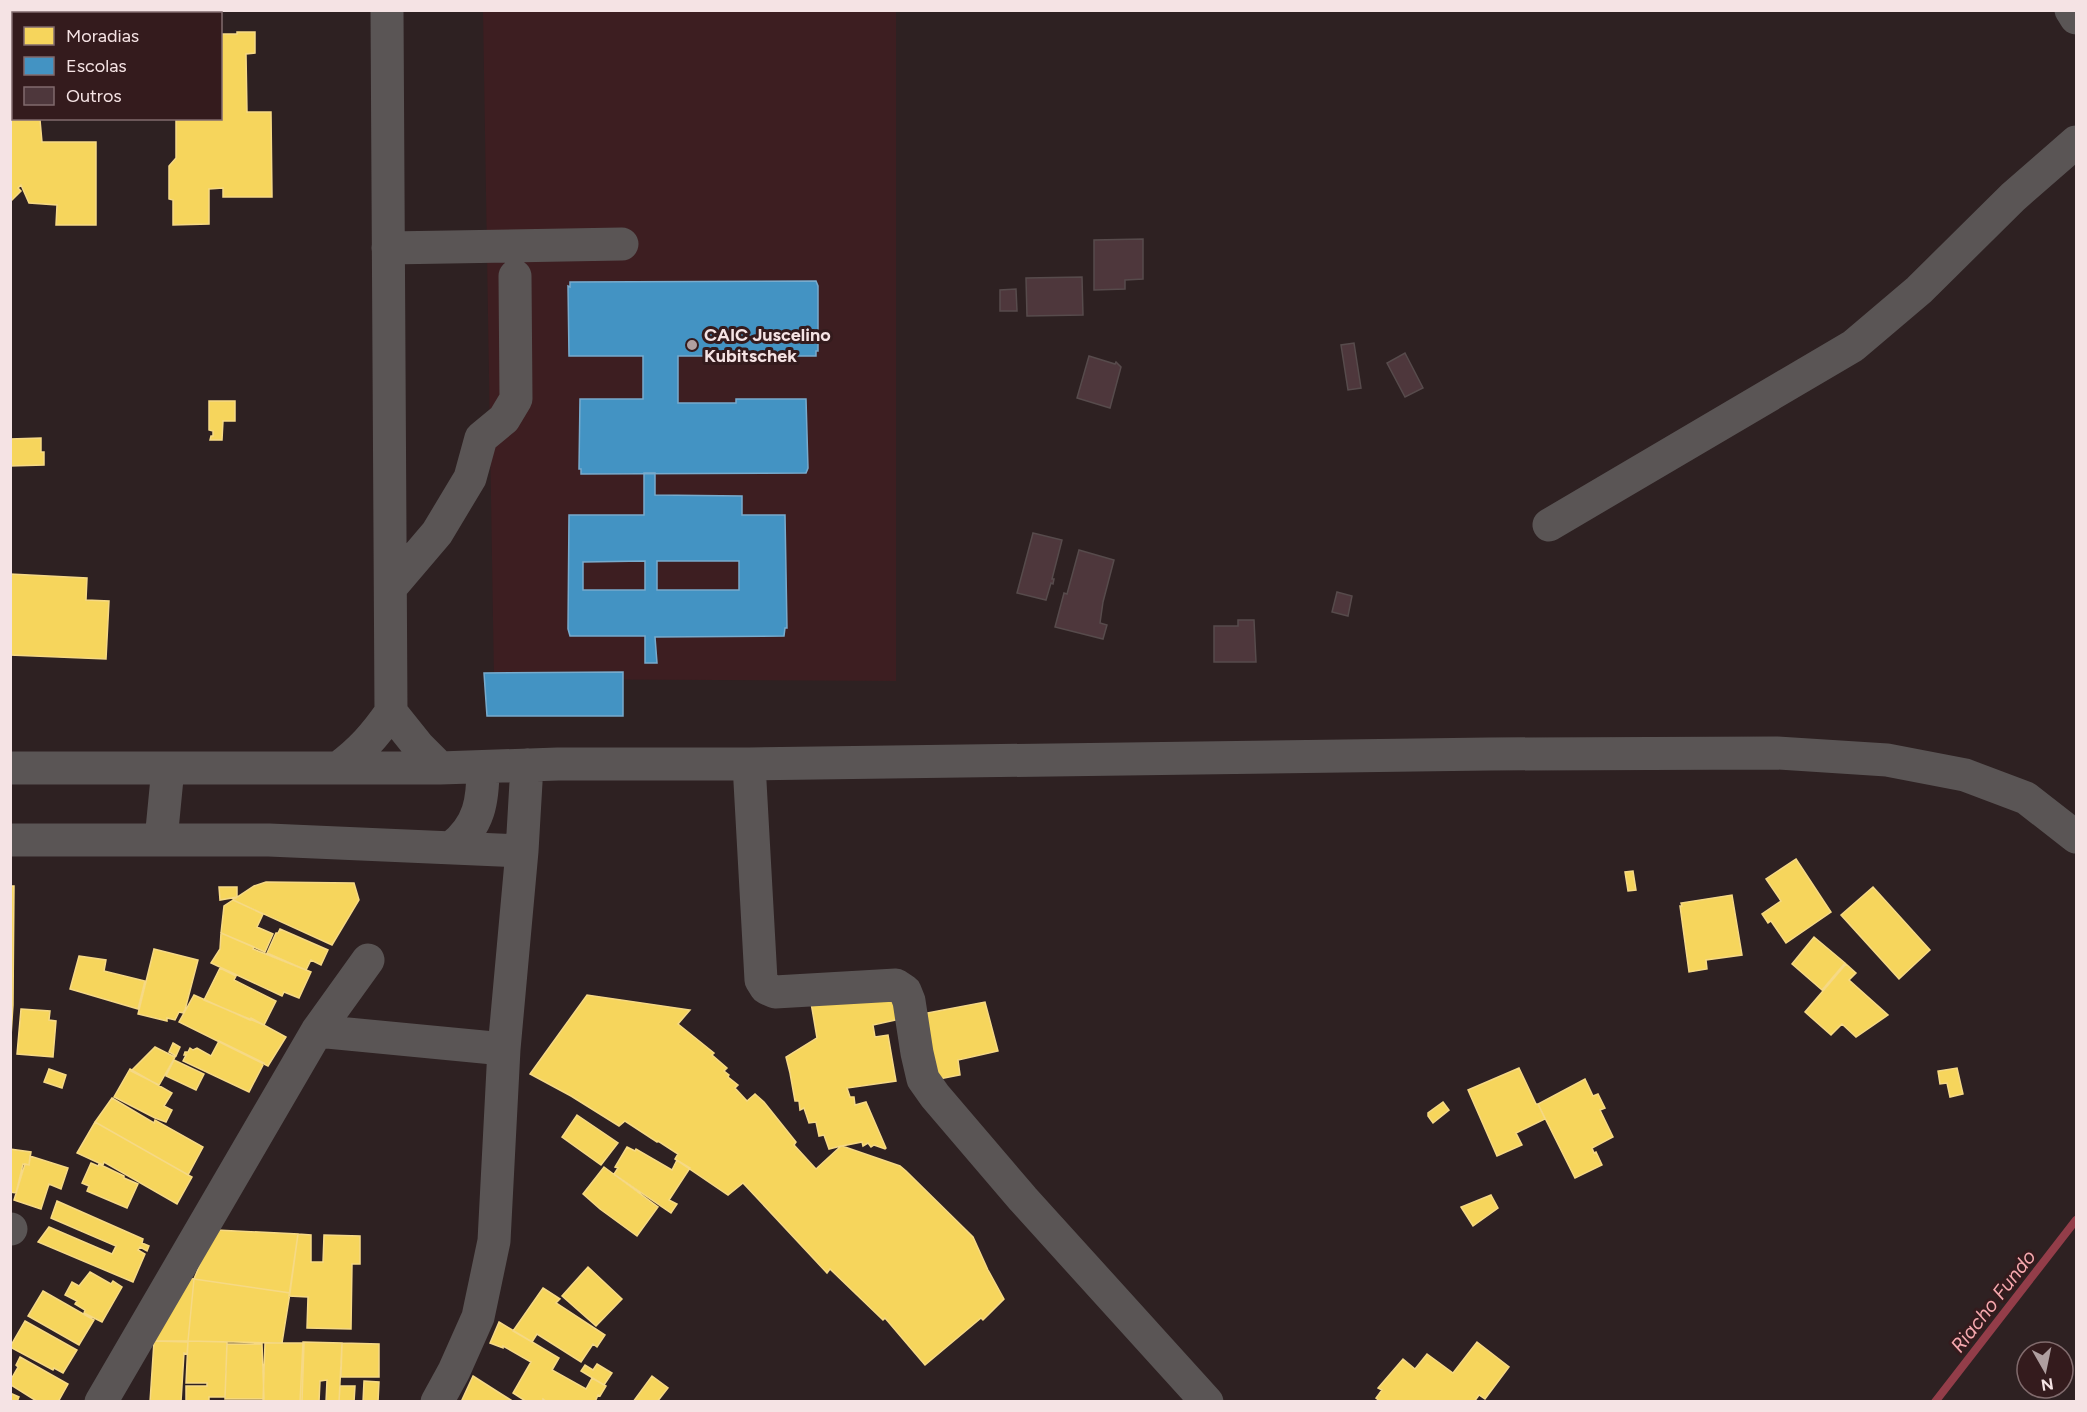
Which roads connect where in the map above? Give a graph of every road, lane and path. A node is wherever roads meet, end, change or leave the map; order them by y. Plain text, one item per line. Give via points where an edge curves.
1 (387, 10) edge
2 (2071, 10) edge
3 (2076, 18) edge
4 (2076, 142) edge
5 (622, 244) dead end
6 (388, 248) junction
7 (515, 276) dead end
8 (1549, 525) dead end
9 (391, 587) junction
10 (391, 711) junction
11 (749, 764) junction
12 (527, 765) junction
13 (483, 767) junction
14 (10, 768) edge
15 (168, 768) junction
16 (338, 768) junction
17 (440, 768) junction
18 (2076, 837) edge
19 (10, 840) edge
20 (161, 840) junction
21 (452, 847) junction
22 (522, 851) junction
23 (368, 960) dead end
24 (317, 1031) junction
25 (504, 1049) junction
26 (1200, 1399) edge
27 (101, 1401) edge
28 (437, 1401) edge

1 - 6 street
2 - 3 street
4 - 8 street via 2013,197 1919,290 1853,346
5 - 6 street
6 - 9 street
7 - 9 street via 516,399 504,418 481,438 470,478 437,533
9 - 10 street
10 - 16 street via 375,735
10 - 17 street
11 - 12 street
11 - 18 street via 1777,753 1887,760 1965,775 2026,798
11 - 26 street via 761,980 766,988 775,992 896,985 905,991 924,1080 935,1096
12 - 13 street
12 - 22 street
13 - 17 street
13 - 21 street via 483,798 471,828
14 - 15 street
15 - 16 street
15 - 20 street
16 - 17 street
19 - 20 street
20 - 21 street
21 - 22 street
22 - 25 street
23 - 24 street
24 - 25 street
24 - 27 street
25 - 28 street via 494,1241 478,1317

